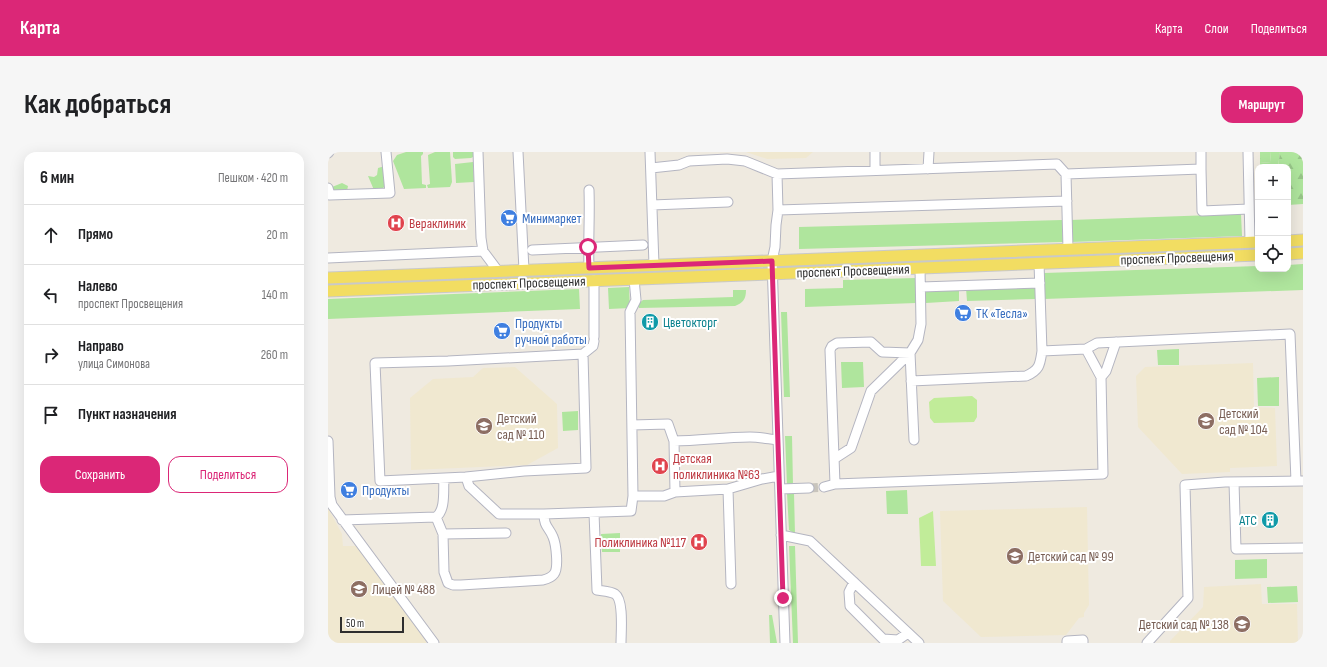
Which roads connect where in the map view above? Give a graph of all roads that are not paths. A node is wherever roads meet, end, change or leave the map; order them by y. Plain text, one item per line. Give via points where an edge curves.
1 (386, 152) edge
2 (478, 152) edge
3 (518, 152) edge
4 (650, 152) edge
5 (875, 152) edge
6 (929, 152) edge
7 (1201, 152) edge
8 (1248, 152) edge
9 (688, 156) edge
10 (651, 168) junction
11 (928, 169) junction
12 (1201, 169) junction
13 (875, 170) junction
14 (777, 174) junction
15 (1066, 174) junction
16 (328, 188) edge
17 (589, 190) dead end
18 (1067, 201) junction
19 (728, 202) dead end
20 (486, 203) dead end
21 (652, 205) junction
22 (1249, 209) junction
23 (778, 210) junction
24 (481, 238) junction
25 (1303, 240) edge
26 (1291, 241) edge
27 (1254, 242) edge
28 (643, 245) dead end
29 (588, 247) junction
30 (1068, 249) junction
31 (532, 250) dead end
32 (483, 251) junction
33 (1303, 253) edge
34 (1291, 254) edge
35 (1255, 255) edge
36 (328, 258) edge
37 (772, 261) junction
38 (1039, 263) junction
39 (654, 265) junction
40 (589, 268) junction
41 (920, 268) junction
42 (524, 270) junction
43 (498, 271) junction
44 (772, 274) junction
45 (328, 278) edge
46 (634, 279) junction
47 (594, 280) junction
48 (1040, 282) junction
49 (920, 287) junction
50 (328, 291) edge
51 (1116, 342) junction
52 (1086, 349) junction
53 (1042, 351) junction
54 (910, 353) junction
55 (583, 354) junction
56 (1101, 377) junction
57 (911, 381) junction
58 (632, 425) junction
59 (778, 440) junction
60 (914, 440) dead end
61 (328, 441) edge
62 (674, 441) junction
63 (834, 459) junction
64 (779, 476) junction
65 (328, 477) edge
66 (466, 477) junction
67 (444, 478) junction
68 (1300, 481) edge
69 (1234, 482) junction
70 (835, 484) junction
71 (824, 487) tunnel mouth
72 (809, 488) tunnel mouth
73 (728, 489) junction
74 (780, 489) junction
75 (675, 492) junction
76 (633, 496) junction
77 (594, 512) junction
78 (544, 514) junction
79 (436, 517) junction
80 (342, 520) junction
81 (506, 533) dead end
82 (442, 534) junction
83 (781, 535) junction
84 (1303, 548) edge
85 (854, 582) junction
86 (731, 584) dead end
87 (908, 633) junction
88 (434, 643) edge
89 (621, 643) edge
90 (785, 643) edge
91 (918, 643) edge
92 (1067, 643) edge
93 (1083, 643) edge
94 (1147, 643) edge

1 - 16 street via 390,194 330,195
2 - 24 street
3 - 42 street
4 - 10 street
5 - 13 street
6 - 11 street
7 - 12 street
8 - 22 street
9 - 10 street via 679,165
9 - 14 street via 745,161
10 - 21 street
11 - 13 street
11 - 15 street via 1057,164
12 - 15 street
12 - 22 street via 1202,211
13 - 14 street
14 - 23 street
15 - 18 street
17 - 29 street
18 - 23 street
18 - 30 street
19 - 21 street
20 - 24 street via 487,223
21 - 39 street
22 - 27 street
23 - 37 street
24 - 32 street
25 - 26 main road
27 - 30 main road, проспект Просвещения
28 - 29 street
29 - 31 street
29 - 40 street
30 - 37 main road, проспект Просвещения
32 - 36 street
32 - 43 street
33 - 34 main road
35 - 38 main road, проспект Просвещения
37 - 39 main road, проспект Просвещения
37 - 44 street
38 - 41 main road, проспект Просвещения
38 - 48 street
39 - 40 main road, проспект Просвещения
40 - 42 main road, проспект Просвещения
41 - 44 main road, проспект Просвещения
41 - 49 street
42 - 43 main road, проспект Просвещения
43 - 45 main road, проспект Просвещения
44 - 46 main road, проспект Просвещения
44 - 59 street
46 - 47 main road, проспект Просвещения
46 - 58 street via 636,300 630,312
47 - 50 main road, проспект Просвещения
47 - 55 street via 593,346
48 - 49 street
48 - 53 street
49 - 54 street via 922,324 918,340
51 - 52 street via 1097,343
51 - 56 street
51 - 68 street via 1290,334
52 - 53 street
52 - 56 street
53 - 57 street via 1035,372 1026,376
54 - 57 street
54 - 63 street via 871,391 851,448
54 - 63 street via 882,352 871,342 832,346 830,350
55 - 66 street via 586,468
55 - 67 street via 375,363 380,481
56 - 70 street via 1103,474
57 - 60 street
58 - 62 street via 668,424
58 - 76 street
59 - 62 street via 751,437
59 - 64 street
61 - 65 street
62 - 75 street
63 - 70 street
64 - 73 street
64 - 74 street
65 - 80 street via 332,504
66 - 67 street
66 - 78 street via 469,486 499,514
67 - 79 street via 442,507
68 - 69 street
69 - 84 street via 1236,549
69 - 94 street via 1185,485 1188,598
70 - 71 street
72 - 74 street
73 - 75 street
73 - 86 street
74 - 83 street
75 - 76 street via 664,496
76 - 77 street via 631,511
77 - 78 street
77 - 89 street via 597,590 614,594 619,598
78 - 82 street via 546,526 555,543 556,568 554,574 543,580 461,585 448,583 444,572
79 - 80 street
79 - 82 street
80 - 88 street via 359,539
81 - 82 street
83 - 85 street via 810,541
83 - 90 street
85 - 87 street
85 - 87 street via 849,592 850,606 883,639 898,640
87 - 91 street
92 - 93 street via 1082,640

